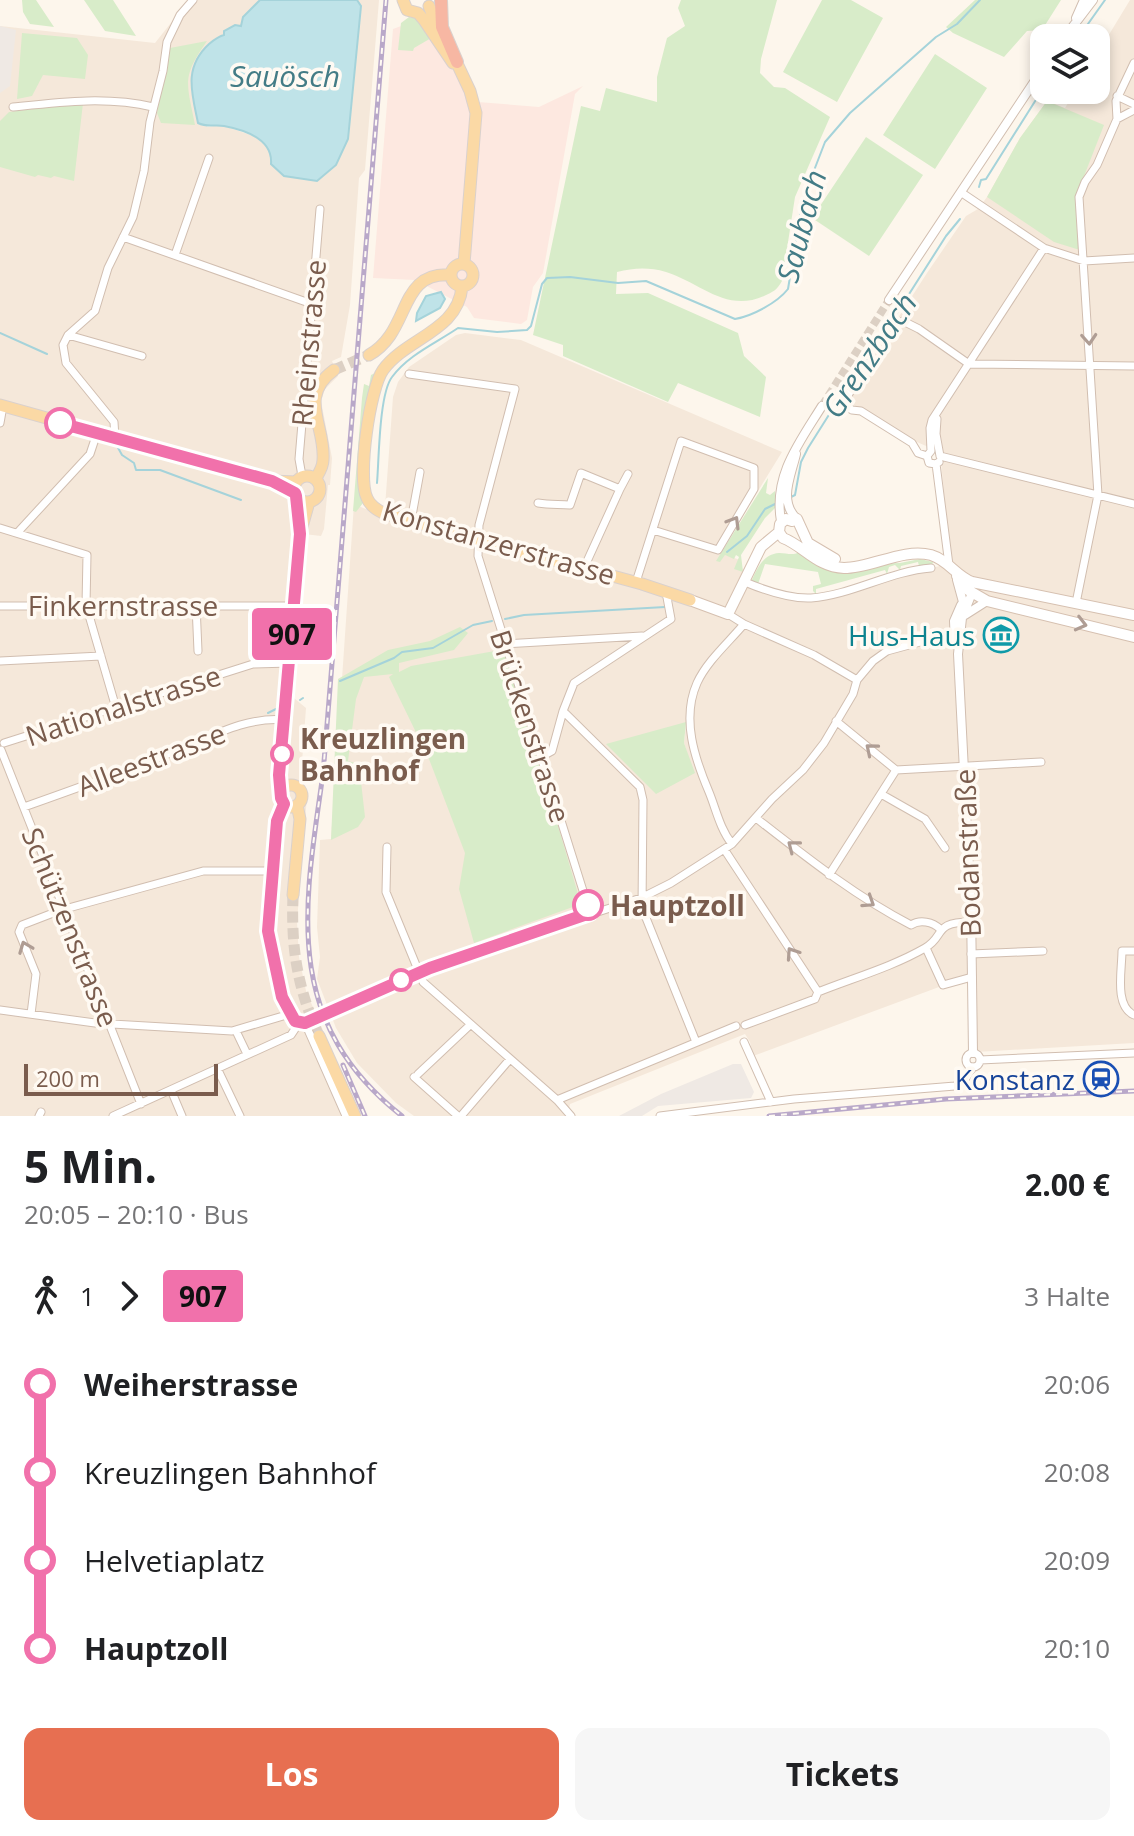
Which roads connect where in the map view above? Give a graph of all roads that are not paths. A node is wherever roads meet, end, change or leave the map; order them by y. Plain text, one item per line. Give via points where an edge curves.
1 (193, 0) edge
2 (403, 0) edge
3 (441, 0) edge
4 (1084, 0) edge
5 (1093, 0) edge
6 (429, 3) edge
7 (418, 13) junction
8 (1073, 24) joint
9 (457, 62) junction
10 (1134, 64) edge
11 (464, 79) junction
12 (1030, 89) edge
13 (1117, 96) junction
14 (13, 107) dead end
15 (153, 107) junction
16 (1134, 107) edge
17 (1117, 119) junction
18 (209, 158) dead end
19 (962, 193) junction
20 (320, 209) dead end
21 (123, 237) junction
22 (1044, 248) junction
23 (175, 255) junction
24 (1134, 258) edge
25 (1084, 261) junction
26 (464, 264) junction
27 (451, 275) junction
28 (462, 287) junction
29 (889, 300) tunnel mouth
30 (312, 304) junction
31 (903, 321) dead end
32 (68, 335) junction
33 (369, 355) tunnel mouth
34 (142, 356) dead end
35 (969, 364) junction
36 (1090, 366) junction
37 (1134, 366) edge
38 (864, 368) dead end
39 (334, 370) tunnel mouth
40 (409, 374) dead end
41 (2, 406) edge
42 (822, 406) tunnel mouth
43 (0, 423) edge
44 (97, 433) junction
45 (115, 438) junction
46 (797, 449) junction
47 (934, 456) junction
48 (420, 472) dead end
49 (628, 474) dead end
50 (316, 478) junction
51 (297, 487) junction
52 (620, 489) junction
53 (1098, 495) junction
54 (309, 502) junction
55 (538, 503) dead end
56 (1134, 504) edge
57 (411, 521) junction
58 (0, 528) edge
59 (791, 529) junction
60 (653, 530) junction
61 (18, 532) junction
62 (300, 534) junction
63 (478, 539) junction
64 (863, 564) junction
65 (949, 565) junction
66 (584, 568) junction
67 (931, 568) dead end
68 (964, 579) junction
69 (636, 582) junction
70 (745, 582) junction
71 (985, 585) junction
72 (666, 592) junction
73 (972, 593) junction
74 (1038, 594) junction
75 (690, 600) joint
76 (987, 601) junction
77 (963, 602) junction
78 (1076, 603) junction
79 (86, 605) junction
80 (196, 605) junction
81 (0, 606) edge
82 (294, 606) junction
83 (1030, 612) junction
84 (728, 614) junction
85 (1134, 615) edge
86 (962, 618) junction
87 (744, 624) junction
88 (644, 636) junction
89 (942, 636) dead end
90 (1134, 637) edge
91 (505, 644) junction
92 (198, 651) dead end
93 (958, 654) junction
94 (101, 656) junction
95 (0, 661) edge
96 (290, 663) junction
97 (857, 680) junction
98 (116, 708) junction
99 (563, 711) junction
100 (282, 720) junction
101 (836, 721) junction
102 (1, 746) edge
103 (541, 757) junction
104 (1041, 762) dead end
105 (281, 763) junction
106 (964, 767) junction
107 (896, 770) junction
108 (294, 785) junction
109 (881, 794) junction
110 (287, 800) junction
111 (24, 807) junction
112 (756, 818) junction
113 (732, 844) junction
114 (387, 847) dead end
115 (945, 848) dead end
116 (724, 849) junction
117 (272, 871) junction
118 (829, 875) junction
119 (293, 895) tunnel mouth
120 (641, 898) junction
121 (64, 909) junction
122 (590, 913) junction
123 (971, 922) junction
124 (940, 929) junction
125 (926, 948) junction
126 (1043, 951) dead end
127 (1134, 951) edge
128 (971, 954) junction
129 (418, 973) junction
130 (972, 977) junction
131 (818, 992) junction
132 (0, 1010) edge
133 (31, 1014) junction
134 (290, 1014) junction
135 (1134, 1015) edge
136 (302, 1023) junction
137 (110, 1024) junction
138 (470, 1025) junction
139 (236, 1031) junction
140 (319, 1036) tunnel mouth
141 (696, 1042) junction
142 (744, 1042) dead end
143 (973, 1053) junction
144 (1134, 1053) edge
145 (247, 1054) junction
146 (510, 1059) junction
147 (980, 1060) junction
148 (973, 1067) junction
149 (217, 1068) junction
150 (171, 1090) junction
151 (557, 1100) junction
152 (771, 1102) junction
153 (141, 1104) junction
154 (113, 1116) edge
155 (182, 1116) edge
156 (240, 1116) edge
157 (346, 1116) edge
158 (355, 1116) edge
159 (459, 1116) edge
160 (571, 1116) edge
161 (660, 1116) edge

1 - 15 street via 168,38
2 - 7 main road via 407,10
3 - 9 highway via 442,27
4 - 8 street
5 - 8 street
6 - 7 main road
6 - 9 main road
7 - 11 main road
9 - 11 main road
10 - 13 street
11 - 26 main road via 474,103 476,128
12 - 19 street
13 - 16 street
13 - 17 street
14 - 15 street via 78,100
15 - 21 street via 137,205
16 - 17 street
17 - 25 street via 1079,197
18 - 23 street
19 - 22 street
19 - 29 street
20 - 30 street, Rheinstrasse
21 - 23 street
21 - 32 street via 95,311
22 - 25 street
22 - 35 street
23 - 30 street
24 - 25 street
25 -> 36 street
26 - 27 main road via 456,265
26 - 28 main road via 474,277
27 - 28 main road
27 - 33 main road via 419,283 392,336
28 - 57 main road, Konstanzerstrasse via 451,316 391,360 372,391 365,494 381,512
30 - 51 street, Rheinstrasse
31 - 35 street
32 - 34 street
32 - 45 street via 64,359 114,422
35 - 36 street
35 - 47 street via 936,422
36 - 37 street
36 - 53 street
38 - 47 street via 843,404 912,443 918,453
39 - 50 main road via 321,382 315,398 324,460
40 - 63 street, Brückenstrasse via 515,389
41 - 43 street
41 - 44 main road
42 - 46 street
44 - 45 main road
44 - 61 street via 90,454
45 - 51 main road
46 - 59 street via 787,495
46 - 59 street via 782,478 779,499
47 - 53 street
47 - 65 street
48 - 57 street
49 - 52 street
50 - 51 main road via 309,475
50 - 54 main road via 320,493
51 - 54 main road via 301,500
51 - 62 main road
52 - 55 street via 583,473 570,505
52 - 66 street
53 - 56 street
53 - 78 street
54 - 62 main road
57 - 63 main road, Konstanzerstrasse
58 - 61 street
59 - 64 main road via 826,558
59 - 64 main road via 810,556 827,565
59 - 70 main road via 761,547
60 -> 60 street via 718,550 755,484 752,465 681,441
60 - 69 street
61 - 79 street via 87,555
62 - 82 main road
63 - 66 main road, Konstanzerstrasse
63 - 91 street, Brückenstrasse via 479,564
64 - 65 main road via 920,554
65 - 68 main road
65 - 73 main road
65 - 77 street
66 - 69 main road, Konstanzerstrasse
67 - 70 street via 810,598
68 - 71 main road
68 - 73 street
69 - 72 main road, Konstanzerstrasse
70 - 84 main road
71 - 73 street
71 - 74 main road
72 - 75 main road, Konstanzerstrasse
72 - 88 street via 672,617
73 - 76 main road
73 - 77 street
73 - 86 street, Bodanstraße
74 - 78 main road
74 - 83 street via 1028,597
75 - 84 main road
76 - 83 main road
76 - 86 street
77 - 93 street, Bodanstraße via 954,621
78 - 85 main road
79 - 80 street, Finkernstrasse
79 - 81 street, Finkernstrasse
79 - 94 street
80 - 82 street, Finkernstrasse
80 - 92 street
82 - 96 main road
83 -> 90 main road
84 - 87 street
86 - 93 street, Bodanstraße
87 - 97 street
87 - 113 street via 697,683 691,719 695,759
88 - 91 street
88 - 99 street via 574,683
89 - 97 street via 887,651
91 - 103 street, Brückenstrasse
93 - 106 street, Bodanstraße
94 - 95 street
94 - 98 street
96 - 98 street, Nationalstrasse via 253,664
96 - 100 main road
97 - 101 street
98 - 102 street, Nationalstrasse
99 - 103 street via 552,751
99 - 120 street via 640,787
100 - 105 main road
100 - 111 street, Alleestrasse via 246,722
107 -> 101 street
101 - 112 street via 803,770
102 - 111 street, Schützenstrasse
103 - 122 street, Brückenstrasse
104 - 106 street
105 - 108 main road
105 - 110 main road
106 - 107 street
106 - 123 street, Bodanstraße
107 - 109 street
108 - 110 main road via 286,786
108 - 110 main road via 302,792 301,800
109 - 115 street via 925,819
109 - 118 street
110 - 117 street via 277,821
110 - 119 main road via 300,819
111 - 121 street, Schützenstrasse
112 - 113 street
118 -> 112 street
113 - 116 street
114 - 129 street via 386,892
116 - 120 street
131 -> 116 street
117 - 121 street via 203,871
117 - 134 street via 268,931
118 -> 124 street via 911,925 933,923
120 - 122 street
120 - 141 street
133 -> 121 street via 36,974 19,928
121 - 137 street, Schützenstrasse
122 - 129 street
123 - 124 street
123 - 128 street, Bodanstraße
124 - 125 street
125 - 130 street via 943,985
125 - 131 street
126 - 128 street
127 - 135 street via 1122,951 1122,1005
128 - 130 street, Bodanstraße
129 - 136 street, bridge
129 - 138 street
130 - 143 street, Bodanstraße
131 - 141 street via 815,999
132 - 133 street
133 - 137 street
134 - 136 street
134 - 139 street
136 - 145 street via 291,1035
136 - 157 street
137 - 139 street
137 - 153 street, Schützenstrasse
138 - 146 street
138 - 159 street via 416,1076
139 - 145 street
140 - 158 main road
141 - 151 street
142 - 152 street
143 - 147 street
143 - 148 street via 966,1059
144 - 147 street
145 - 149 street
146 - 151 street
146 - 159 street
147 - 148 street
148 - 152 street via 955,1086
149 - 150 street
149 - 156 street
150 - 153 street
150 - 155 street
151 - 160 street
152 - 161 street
153 - 154 street

